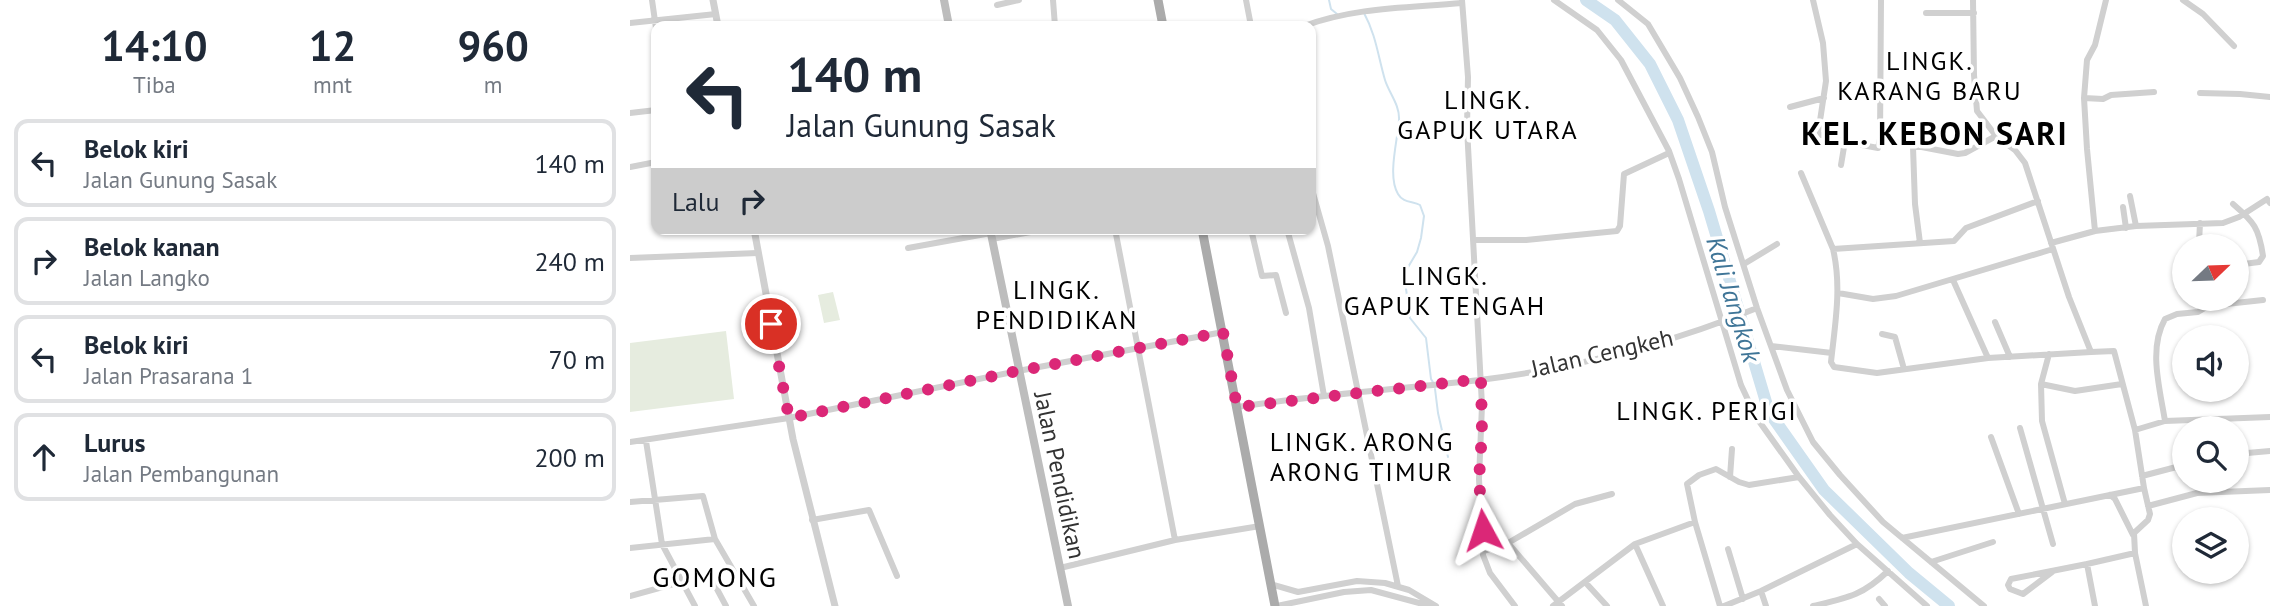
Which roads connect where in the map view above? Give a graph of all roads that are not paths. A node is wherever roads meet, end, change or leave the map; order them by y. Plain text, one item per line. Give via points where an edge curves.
1 (652, 0) edge
2 (713, 0) edge
3 (944, 0) edge
4 (1019, 0) edge
5 (1053, 0) edge
6 (1158, 0) edge
7 (1246, 0) edge
8 (1554, 0) edge
9 (1618, 0) edge
10 (1814, 0) edge
11 (1881, 0) edge
12 (1973, 0) edge
13 (2106, 0) edge
14 (2183, 0) edge
15 (1462, 1) edge
16 (997, 5) dead end
17 (1926, 13) dead end
18 (1974, 13) junction
19 (716, 14) junction
20 (656, 21) edge
21 (674, 21) edge
22 (718, 21) edge
23 (948, 21) edge
24 (1055, 21) edge
25 (1162, 21) edge
26 (1250, 21) edge
27 (1316, 22) edge
28 (630, 23) edge
29 (651, 24) edge
30 (2234, 46) dead end
31 (2154, 92) dead end
32 (2200, 93) dead end
33 (2270, 97) edge
34 (1824, 98) junction
35 (2084, 98) junction
36 (1790, 107) dead end
37 (651, 111) edge
38 (630, 113) edge
39 (1996, 136) junction
40 (1880, 139) junction
41 (1846, 142) junction
42 (1913, 147) junction
43 (1669, 153) junction
44 (651, 163) edge
45 (1840, 165) dead end
46 (630, 167) edge
47 (1801, 173) dead end
48 (2130, 197) dead end
49 (2269, 200) edge
50 (2038, 201) junction
51 (1316, 204) edge
52 (2233, 204) dead end
53 (2123, 207) dead end
54 (2245, 213) junction
55 (2200, 223) junction
56 (2136, 226) junction
57 (2126, 228) junction
58 (2095, 231) junction
59 (2199, 234) edge
60 (755, 235) edge
61 (985, 235) edge
62 (991, 235) edge
63 (1116, 235) edge
64 (1203, 235) edge
65 (1252, 235) edge
66 (1289, 235) edge
67 (1474, 240) junction
68 (1920, 243) junction
69 (1777, 244) dead end
70 (2052, 246) junction
71 (908, 248) dead end
72 (1833, 249) junction
73 (758, 253) junction
74 (630, 258) edge
75 (2249, 263) edge
76 (1744, 264) junction
77 (1953, 280) junction
78 (1838, 293) junction
79 (2263, 300) dead end
80 (2249, 301) edge
81 (1757, 308) junction
82 (2199, 312) edge
83 (1286, 313) dead end
84 (1723, 320) junction
85 (1995, 322) dead end
86 (1223, 332) junction
87 (1882, 334) dead end
88 (1771, 346) junction
89 (1138, 348) junction
90 (1832, 352) junction
91 (2091, 352) junction
92 (2049, 354) junction
93 (2010, 356) junction
94 (1988, 359) junction
95 (1904, 369) junction
96 (1018, 371) junction
97 (1481, 379) junction
98 (2041, 384) junction
99 (2122, 384) junction
100 (1358, 392) junction
101 (1324, 396) junction
102 (1237, 407) junction
103 (2270, 417) edge
104 (789, 418) junction
105 (2165, 421) junction
106 (2020, 428) dead end
107 (2135, 430) junction
108 (1991, 437) dead end
109 (646, 441) junction
110 (630, 442) edge
111 (1732, 449) dead end
112 (2270, 451) edge
113 (2249, 453) edge
114 (2172, 469) edge
115 (2142, 476) junction
116 (1730, 477) junction
117 (1799, 477) junction
118 (2144, 488) junction
119 (2270, 490) edge
120 (1612, 494) dead end
121 (2110, 495) junction
122 (655, 498) junction
123 (630, 502) edge
124 (2065, 504) junction
125 (2148, 506) junction
126 (2042, 508) junction
127 (2018, 514) junction
128 (812, 520) junction
129 (1695, 522) junction
130 (1260, 526) junction
131 (2134, 537) junction
132 (1902, 538) junction
133 (715, 539) junction
134 (1175, 540) junction
135 (1993, 542) dead end
136 (1508, 543) junction
137 (662, 544) junction
138 (1635, 544) junction
139 (1857, 544) junction
140 (2053, 544) dead end
141 (630, 548) edge
142 (1728, 549) dead end
143 (1484, 551) junction
144 (2135, 553) junction
145 (1931, 562) junction
146 (2087, 564) junction
147 (1060, 568) junction
148 (1888, 571) junction
149 (2052, 572) junction
150 (710, 576) dead end
151 (897, 576) dead end
152 (681, 582) junction
153 (1585, 582) junction
154 (1270, 584) junction
155 (1398, 586) junction
156 (1761, 591) junction
157 (630, 596) edge
158 (1743, 598) junction
159 (1879, 599) dead end
160 (1558, 605) edge
161 (695, 606) edge
162 (726, 606) edge
163 (754, 606) edge
164 (835, 606) edge
165 (1068, 606) edge
166 (1276, 606) edge
167 (1430, 606) edge
168 (1436, 606) edge
169 (1515, 606) edge
170 (1607, 606) edge
171 (1663, 606) edge
172 (1722, 606) edge
173 (1766, 606) edge
174 (1813, 606) edge
175 (1885, 606) edge
176 (1927, 606) edge
177 (1984, 606) edge
178 (2095, 606) edge
179 (2146, 606) edge

1 - 20 street
2 - 19 street
3 - 23 main road
4 - 16 street
5 - 24 street
6 - 25 main road
7 - 26 street
8 - 43 street via 1610,44
9 - 76 street via 1648,24 1684,88 1712,152
10 - 34 street via 1823,43
11 - 40 street
12 - 18 street
13 - 35 street via 2087,60
14 - 30 street
15 - 27 street via 1360,9
15 - 67 street
17 - 18 street
18 - 39 street via 1976,109
19 - 21 street
19 - 22 street
28 - 29 street
31 - 35 street
32 - 33 street
34 - 36 street
34 - 41 street via 1818,134
35 - 58 street
37 - 38 street
39 - 42 street via 1958,154
39 - 50 street via 2022,158
40 - 41 street via 1878,148
40 - 42 street
41 - 45 street
42 - 68 street
43 - 67 street via 1624,174 1617,231
43 - 84 street
44 - 46 street
47 - 72 street
48 - 56 street
49 - 54 street
50 - 68 street via 1966,228 1956,241
50 - 70 street
51 - 100 street
52 - 54 street
53 - 57 street
54 - 55 street via 2223,223
54 - 75 street via 2258,229 2262,246 2262,261
55 - 56 street
55 - 59 street
56 - 57 street
57 - 58 street
58 - 70 street
60 - 73 street
61 - 71 street
62 - 96 main road, Jalan Pendidikan
63 - 89 street
64 - 86 main road
65 - 83 street via 1262,276 1276,275
66 - 101 street
67 - 97 street
68 - 72 street
69 - 76 street
70 - 77 street
70 - 91 street
72 - 78 street
73 - 74 street
73 - 104 street
76 - 81 street
77 - 78 street via 1884,299
77 - 94 street
78 - 90 street
79 - 80 street
81 - 84 street, Jalan Cengkeh
81 - 88 street
82 - 105 street via 2169,316 2161,326 2156,357
84 - 97 street, Jalan Cengkeh via 1613,354
84 - 117 street via 1747,402
85 - 93 street
86 - 89 street
86 - 102 main road
87 - 95 street via 1895,337
88 - 90 street
88 - 132 street via 1813,442
89 - 96 street
89 - 134 street
90 - 95 street via 1836,368 1877,373
91 - 92 street
91 - 99 street via 2114,351
92 - 93 street
92 - 98 street
93 - 94 street
94 - 95 street
96 - 104 street
96 - 147 main road, Jalan Pendidikan
97 - 100 street, Jalan Cengkeh
97 - 143 street via 1479,480
98 - 99 street via 2076,391
98 - 124 street via 2042,421
99 - 107 street
100 - 101 street, Jalan Cengkeh
100 - 155 street
101 - 102 street, Jalan Cengkeh
102 - 130 main road
103 - 105 street
104 - 109 street
104 - 128 street
105 - 107 street
106 - 126 street
107 - 115 street
108 - 127 street
109 - 110 street
109 - 122 street
111 - 116 street
112 - 113 street
114 - 115 street
115 - 118 street
116 - 117 street via 1755,485
116 - 129 street via 1710,470 1687,484
117 - 139 street
118 - 121 street
118 - 125 street
119 - 125 street via 2197,492
120 - 136 street via 1575,504
121 - 124 street
121 - 131 street
122 - 123 street
122 - 133 street via 703,496
122 - 137 street
124 - 126 street
125 - 131 street via 2150,518 2135,530
126 - 127 street
126 - 140 street
127 - 132 street
128 - 151 street via 869,510
128 - 164 street
129 - 138 street
129 - 172 street
130 - 134 street
130 - 154 main road
131 - 144 street
132 - 145 street
133 - 137 street
133 - 163 street
134 - 147 street
135 - 145 street
136 - 143 street
136 - 160 street
137 - 141 street
137 - 152 street
138 - 153 street
138 - 171 street
139 - 148 street
139 - 156 street
142 - 158 street
143 - 169 street via 1486,566
144 - 146 street
144 - 179 street
145 - 177 street
146 - 149 street
146 - 178 street
147 - 165 main road, Jalan Pendidikan
148 - 174 street via 1870,588
148 - 176 street
149 - 149 street via 2023,594 2007,583 2011,579
150 - 162 street
152 - 157 street
152 - 161 street
153 - 160 street
153 - 170 street
154 - 155 street via 1297,592 1357,581
154 - 166 main road
155 - 168 street
156 - 158 street
156 - 173 street
158 - 172 street
159 - 175 street
166 - 167 street via 1371,590

